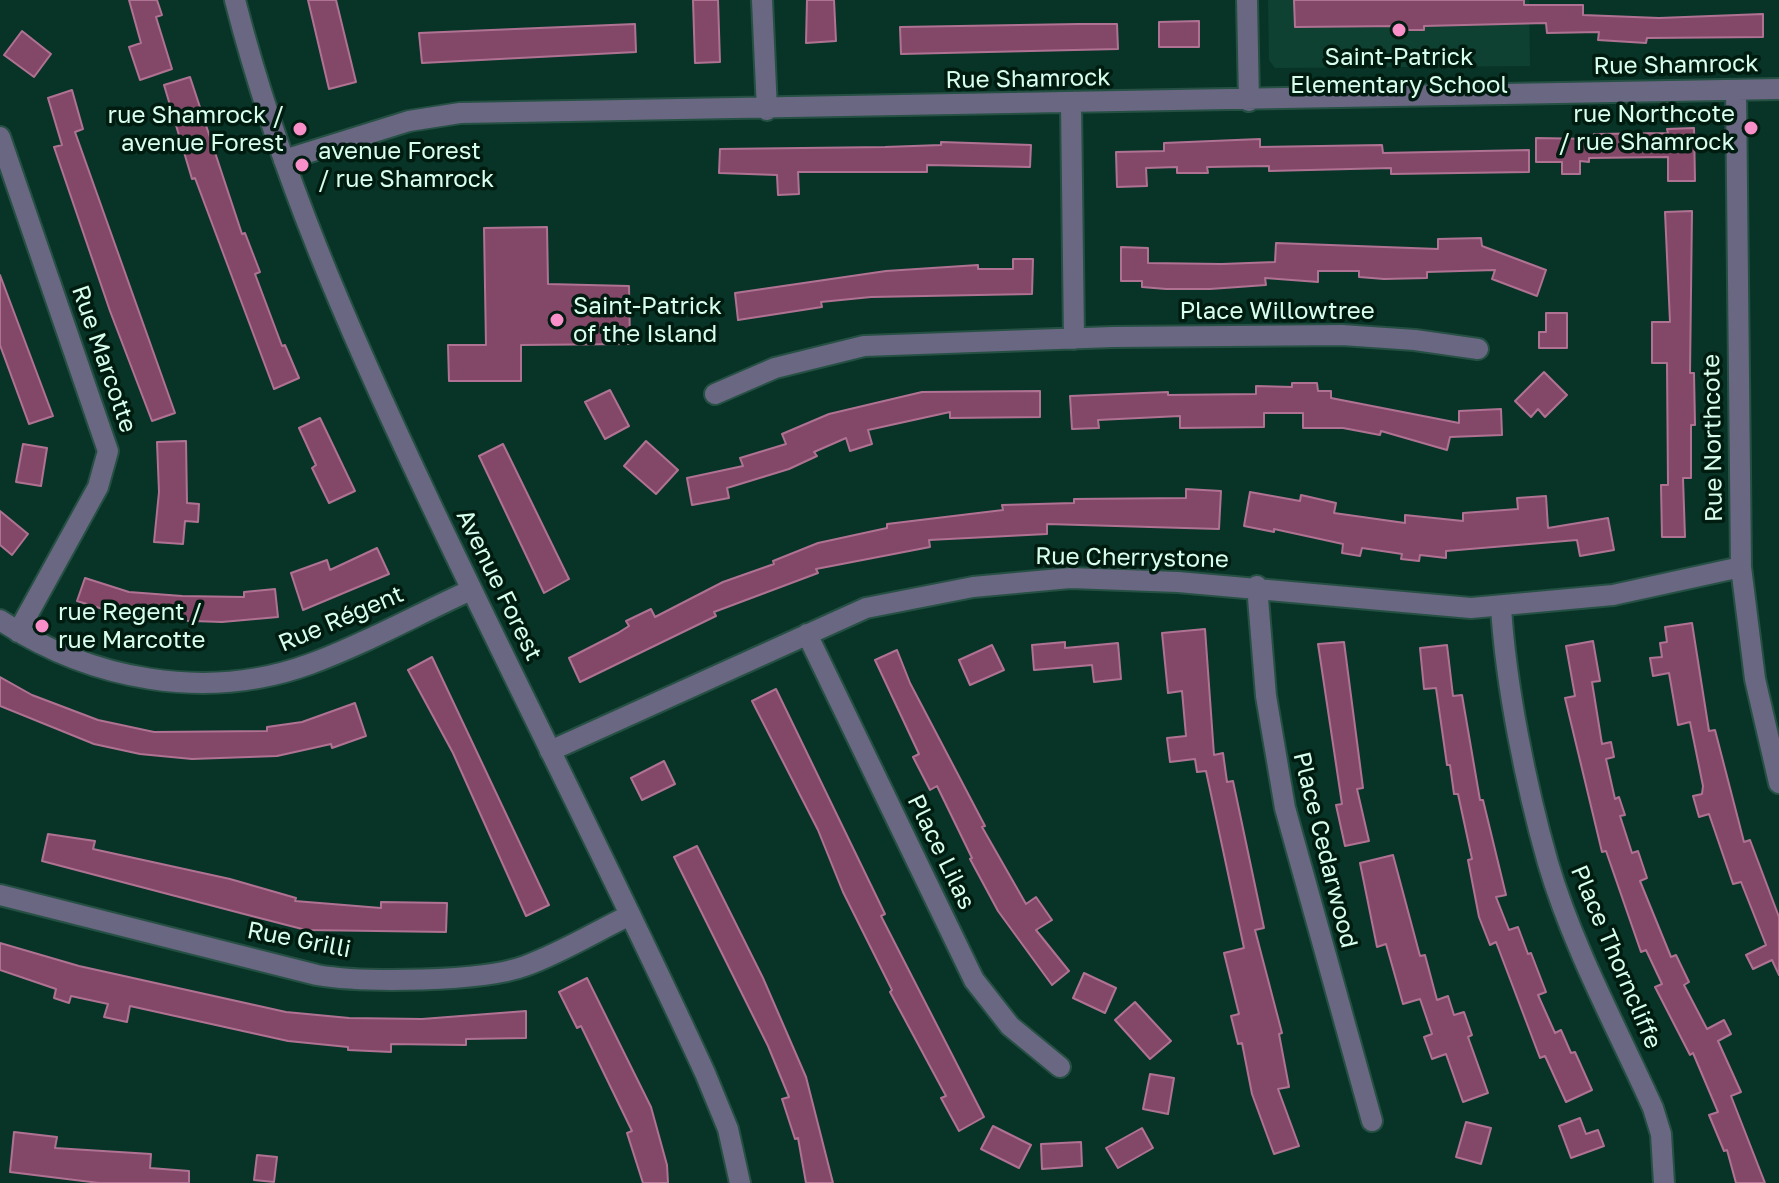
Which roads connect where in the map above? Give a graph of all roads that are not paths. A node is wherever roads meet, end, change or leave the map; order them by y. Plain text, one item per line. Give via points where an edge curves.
1 (235, 0) edge
2 (762, 0) edge
3 (1247, 0) edge
4 (1779, 89) edge
5 (1736, 90) junction
6 (1249, 101) junction
7 (1071, 104) junction
8 (767, 110) junction
9 (0, 137) edge
10 (284, 160) junction
11 (1074, 339) junction
12 (1478, 349) dead end
13 (715, 394) dead end
14 (1741, 567) junction
15 (1257, 586) junction
16 (471, 590) junction
17 (1501, 607) junction
18 (0, 620) edge
19 (18, 632) junction
20 (807, 634) junction
21 (550, 751) junction
22 (1779, 783) edge
23 (0, 895) edge
24 (630, 915) junction
25 (1060, 1067) dead end
26 (1372, 1121) dead end
27 (740, 1183) edge
28 (1664, 1183) edge

1 - 10 street, Avenue Forest
2 - 8 street
3 - 6 street
4 - 5 street, Rue Shamrock
5 - 6 street, Rue Shamrock
5 - 14 street, Rue Northcote
6 - 7 street, Rue Shamrock
7 - 8 street, Rue Shamrock
7 - 11 street
8 - 10 street, Rue Shamrock via 460,113 409,121
9 - 19 street, Rue Marcotte via 108,451 98,487
10 - 16 street, Avenue Forest via 355,340
11 - 12 street, Place Willowtree via 1342,335
11 - 13 street, Place Willowtree via 864,346 775,368
14 - 17 street, Rue Cherrystone via 1613,595
14 - 22 street, Rue Northcote via 1755,679
15 - 17 street, Rue Cherrystone via 1398,604
15 - 20 street, Rue Cherrystone via 1070,578 973,587 866,608
15 - 26 street, Place Cedarwood via 1266,696 1285,808
16 - 19 street, Rue Régent via 307,665 224,682 170,682 121,674 54,652
16 - 21 street, Avenue Forest
17 - 28 street, Place Thorncliffe via 1509,687 1548,863 1579,946 1653,1108 1661,1134
18 - 19 street, Rue Régent
20 - 21 street, Rue Cherrystone
20 - 25 street, Place Lilas via 974,980 1010,1026
21 - 24 street, Avenue Forest
23 - 24 street, Rue Grilli via 317,975 348,978 507,972
24 - 27 street, Avenue Forest via 721,1110

